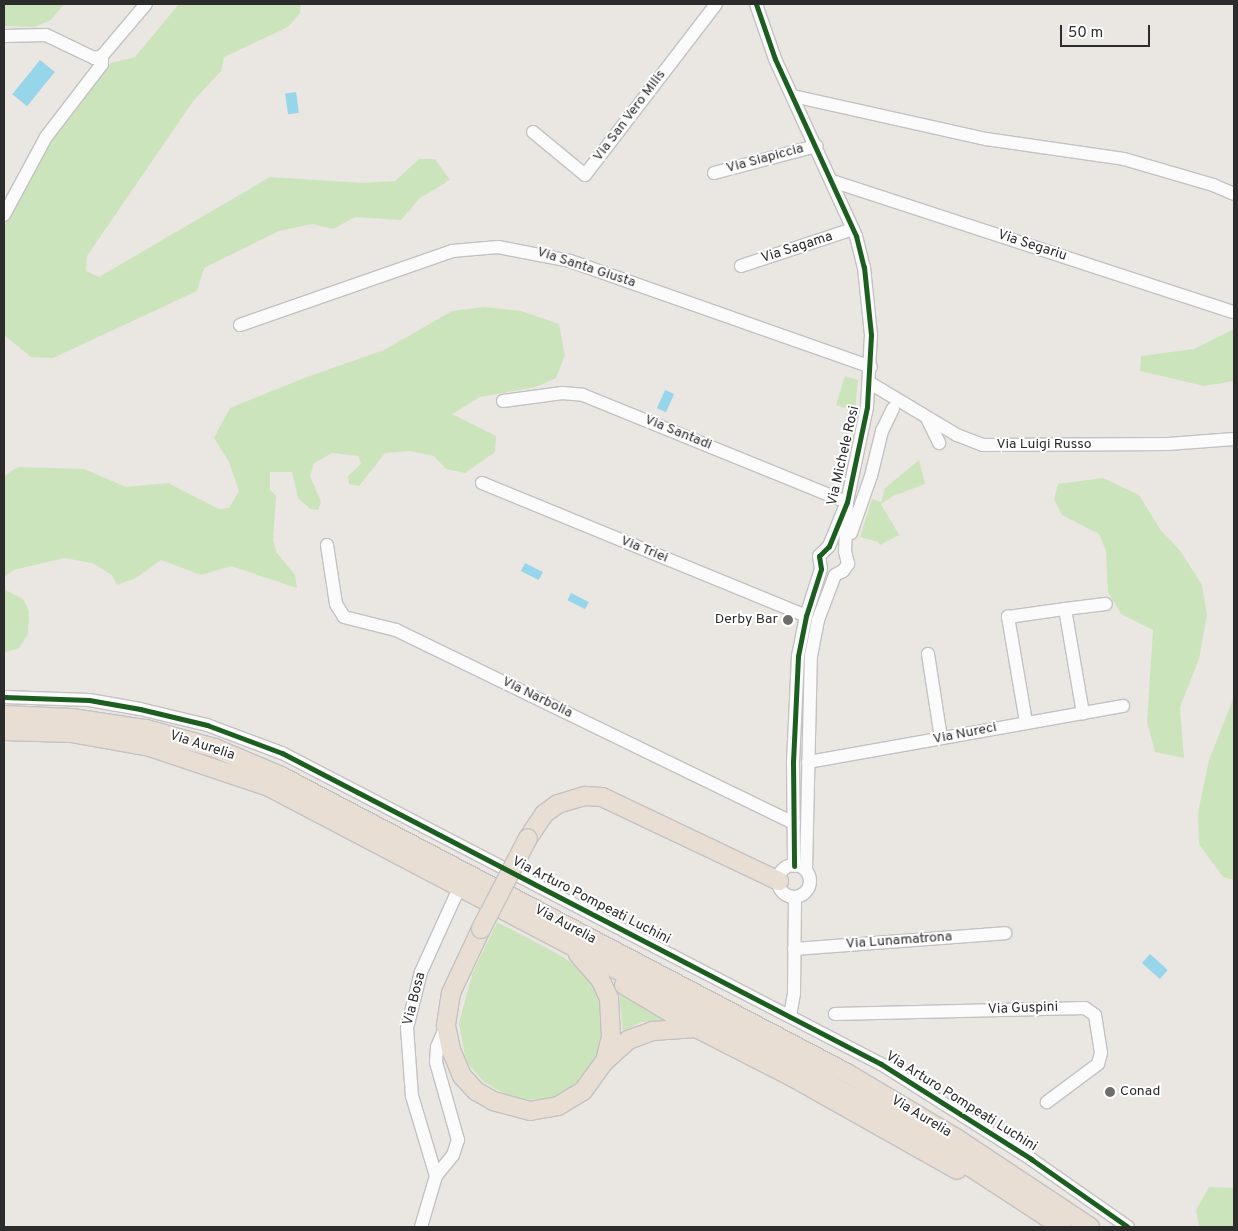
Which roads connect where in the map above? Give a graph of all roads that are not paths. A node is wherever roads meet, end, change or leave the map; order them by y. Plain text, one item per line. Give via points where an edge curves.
1 (146, 4) edge
2 (716, 4) edge
3 (756, 4) edge
4 (4, 36) edge
5 (102, 56) junction
6 (794, 96) junction
7 (533, 132) dead end
8 (816, 146) junction
9 (714, 174) dead end
10 (832, 181) junction
11 (1234, 194) edge
12 (4, 215) edge
13 (853, 229) junction
14 (741, 266) dead end
15 (1232, 312) dead end
16 (240, 325) dead end
17 (871, 367) junction
18 (870, 383) junction
19 (503, 401) dead end
20 (894, 402) junction
21 (927, 418) junction
22 (896, 423) dead end
23 (1234, 439) edge
24 (940, 443) dead end
25 (482, 483) dead end
26 (847, 502) junction
27 (328, 545) dead end
28 (829, 546) junction
29 (846, 548) junction
30 (821, 569) junction
31 (835, 575) junction
32 (1106, 604) dead end
33 (1065, 609) junction
34 (806, 616) junction
35 (928, 654) dead end
36 (4, 697) edge
37 (1123, 706) dead end
38 (1083, 713) junction
39 (4, 715) edge
40 (1026, 722) junction
41 (4, 731) edge
42 (941, 738) junction
43 (808, 762) junction
44 (794, 823) junction
45 (800, 868) junction
46 (779, 881) junction
47 (460, 886) junction
48 (795, 897) junction
49 (1005, 933) dead end
50 (571, 946) junction
51 (794, 949) junction
52 (835, 1014) dead end
53 (790, 1016) junction
54 (446, 1026) junction
55 (696, 1028) junction
56 (605, 1061) junction
57 (1047, 1102) dead end
58 (436, 1176) junction
59 (421, 1227) edge
60 (1060, 1227) edge
61 (1090, 1227) edge
62 (1128, 1227) edge

1 - 5 street
2 - 7 street, Via San Vero Milis via 585,175
3 - 6 street, Via Michele Rosi via 775,59
4 - 5 street via 46,35 94,58
5 - 12 street via 102,64 46,137
6 - 8 street, Via Michele Rosi
6 - 11 street via 986,139 1124,159
8 - 9 street, Via Siapiccia
8 - 10 street, Via Michele Rosi
10 - 13 street, Via Michele Rosi
10 - 15 street, Via Segariu
13 - 14 street, Via Sagama
13 - 17 street, Via Michele Rosi via 867,289
16 - 17 street, Via Santa Giusta via 452,252 498,247 570,261
17 - 18 street, Via Michele Rosi
18 - 20 street, Via Luigi Russo
18 - 26 street, Via Michele Rosi
19 - 26 street, Via Santadi via 558,393 583,395
20 - 21 street, Via Luigi Russo
20 - 22 street
20 - 29 street
21 - 23 street, Via Luigi Russo via 968,441 994,446 1168,444
21 - 24 street
25 - 34 street, Via Triei
26 - 28 street, Via Michele Rosi
26 - 29 street, Via Michele Rosi
27 - 44 street, Via Narbolia via 336,604 344,617 396,630
28 - 29 street
28 - 30 street, Via Michele Rosi via 819,556
29 - 31 street, Via Michele Rosi via 846,568
30 - 31 street
30 - 34 street, Via Michele Rosi
31 - 43 street, Via Michele Rosi via 818,620 811,656
32 - 33 street
33 - 38 street
33 - 40 street via 1008,617
34 - 44 street, Via Michele Rosi via 795,704
35 - 42 street
36 - 53 street, Via Arturo Pompeati Luchini via 106,702 173,716 249,739 321,772
37 - 38 street, Via Nureci
38 - 40 street, Via Nureci
39 - 61 highway, Via Aurelia via 72,718 146,729 215,748 281,776 847,1073 956,1138
40 - 42 street, Via Nureci
41 - 47 highway, Via Aurelia via 84,735 150,747 197,761 268,788
42 - 43 street, Via Nureci
43 - 45 street, Via Michele Rosi
44 - 45 street, Via Michele Rosi
45 - 46 street via 785,869
45 - 48 street via 810,885 804,894
46 - 48 street via 782,891
46 - 54 highway, bridge via 602,797 576,798 558,804 544,814 528,838 481,929 451,993
47 - 50 highway, Via Aurelia
47 - 58 street, Via Bosa via 421,972 407,1028 412,1096
48 - 51 street
49 - 51 street, Via Lunamatrona
50 - 55 highway via 624,986
50 - 56 highway via 600,979 609,998 611,1037
50 - 60 highway, Via Aurelia via 766,1048 896,1121 966,1162
51 - 53 street
52 - 57 street, Via Guspini via 1085,1008 1095,1015 1101,1052 1098,1064
53 - 62 street, Via Arturo Pompeati Luchini via 947,1100 1053,1167
54 - 56 highway via 455,1063 466,1082 483,1096 514,1108 538,1110 567,1102 583,1091
54 - 58 street via 437,1047 436,1062 458,1140 453,1155
55 - 56 highway via 636,1036
55 - 60 highway via 800,1082
58 - 59 street

